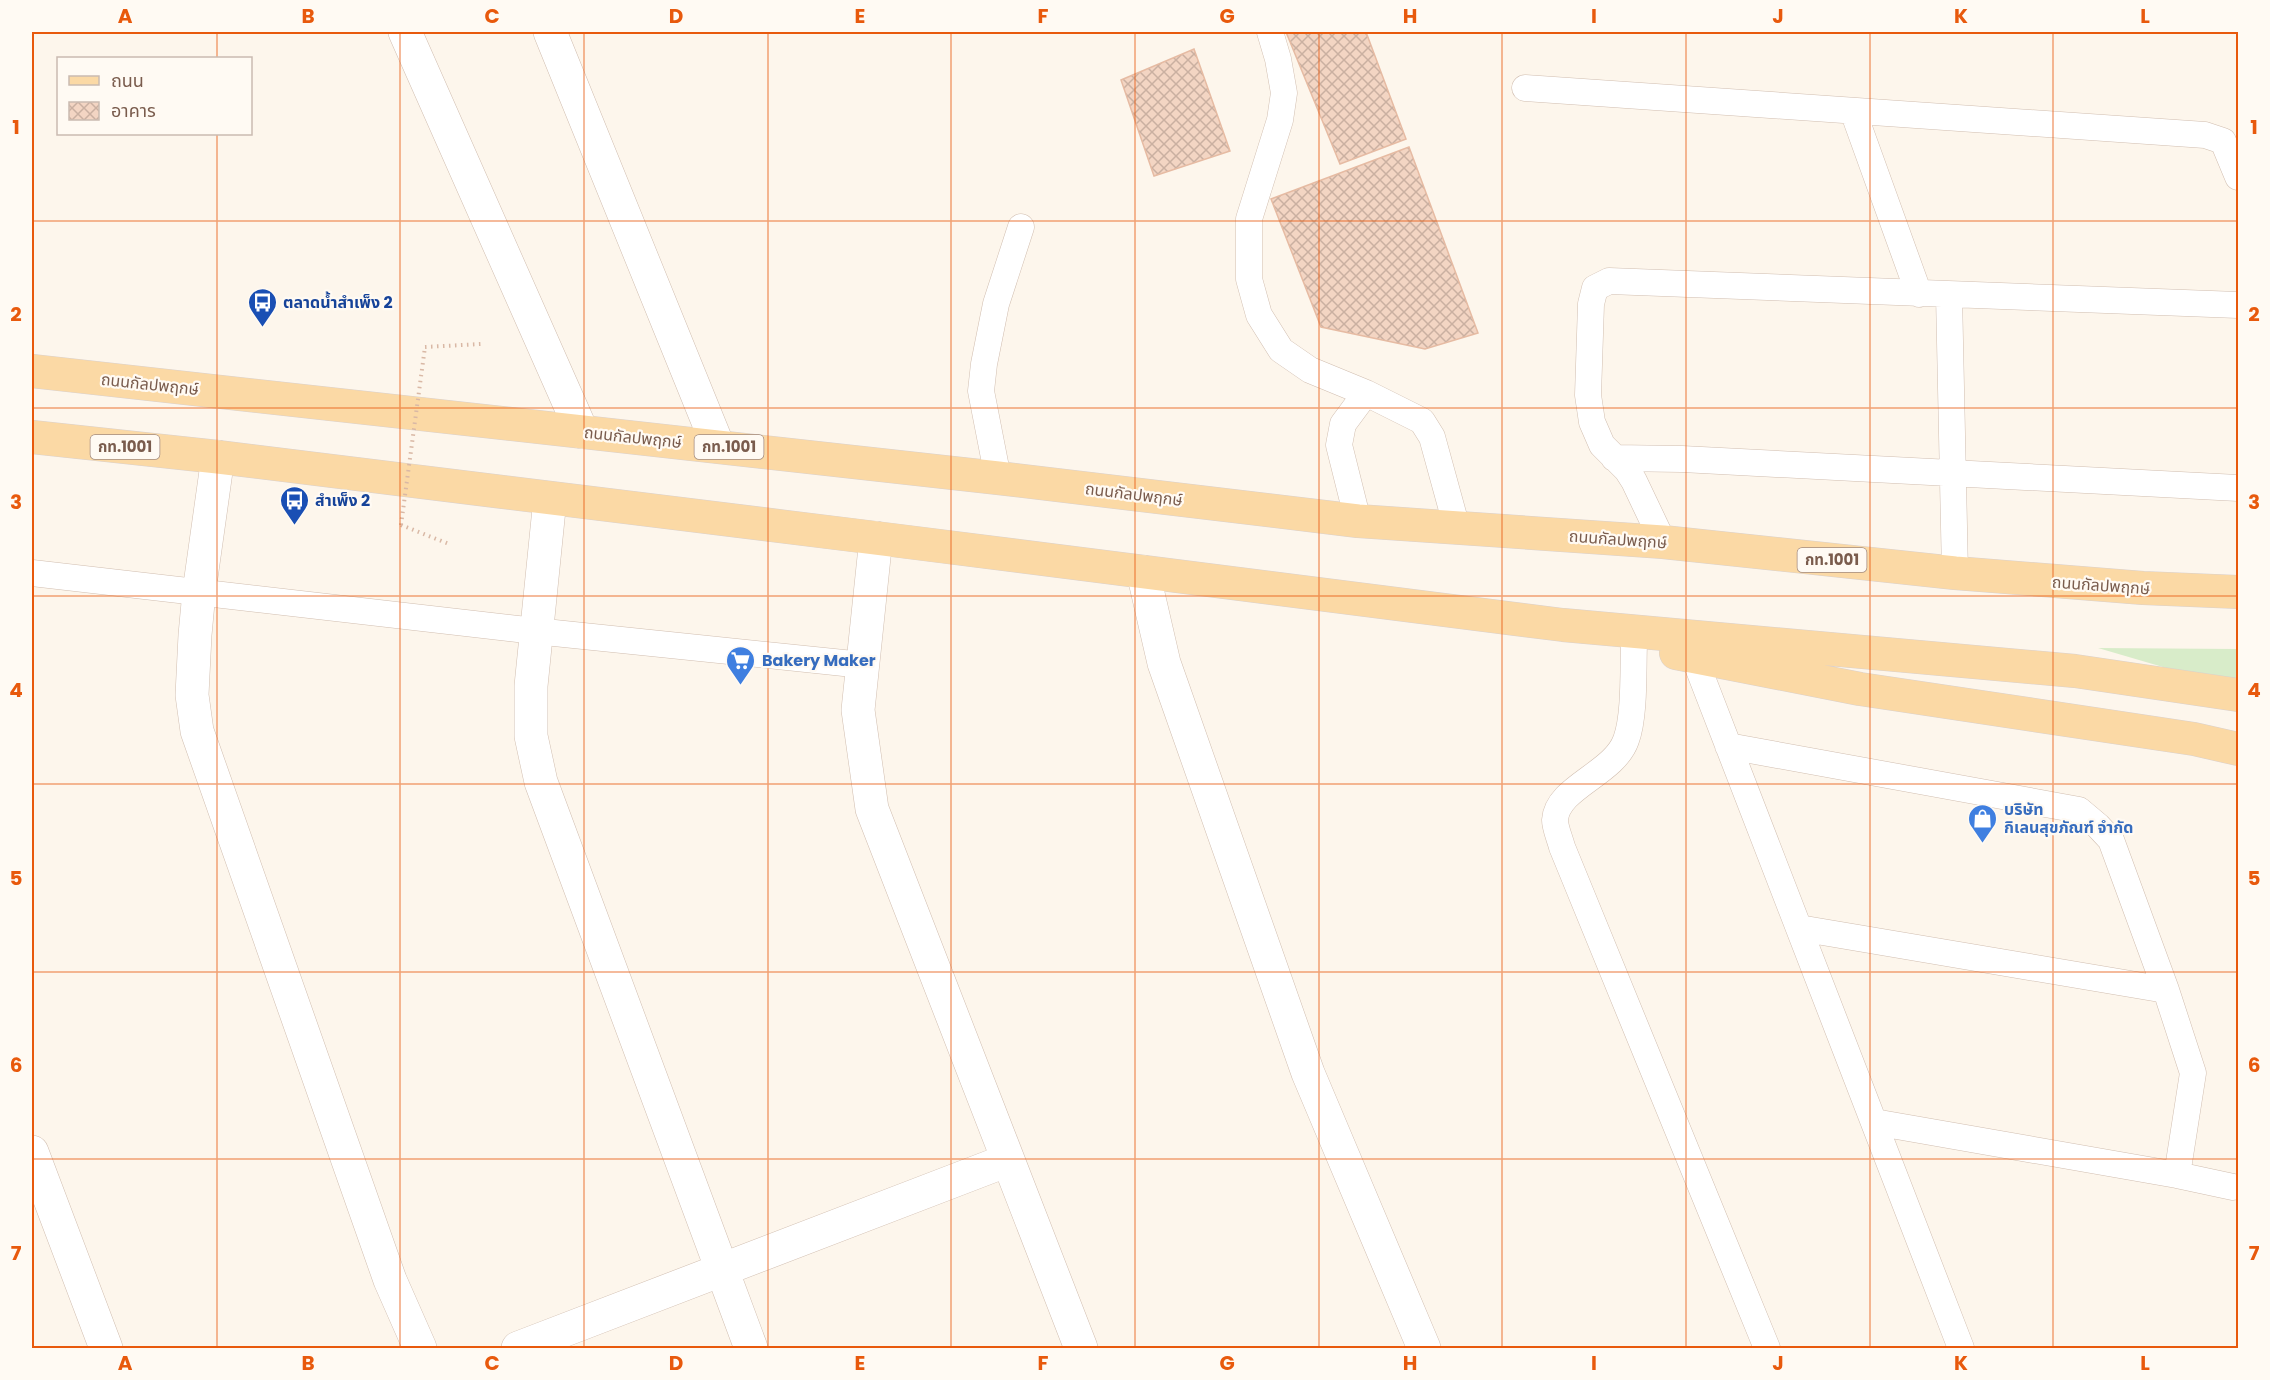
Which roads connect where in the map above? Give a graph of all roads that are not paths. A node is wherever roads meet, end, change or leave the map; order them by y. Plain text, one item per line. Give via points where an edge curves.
1 (550, 32) edge
2 (1270, 32) edge
3 (415, 34) edge
4 (1525, 88) dead end
5 (1853, 111) junction
6 (2238, 177) edge
7 (1021, 227) dead end
8 (1919, 294) junction
9 (1949, 295) junction
10 (2238, 305) edge
11 (32, 371) edge
12 (1366, 393) junction
13 (582, 432) junction
14 (32, 437) edge
15 (718, 446) junction
16 (218, 457) junction
17 (1614, 458) junction
18 (1952, 474) junction
19 (998, 478) junction
20 (2238, 488) edge
21 (550, 499) junction
22 (1358, 521) junction
23 (1457, 528) junction
24 (876, 538) junction
25 (1663, 542) junction
26 (1143, 572) junction
27 (32, 573) edge
28 (1955, 573) junction
29 (199, 592) junction
30 (2238, 592) edge
31 (1563, 625) junction
32 (535, 631) junction
33 (1634, 644) junction
34 (1694, 657) junction
35 (863, 665) junction
36 (2238, 695) edge
37 (1728, 746) junction
38 (2238, 749) edge
39 (1799, 928) junction
40 (2166, 990) junction
41 (1874, 1122) junction
42 (32, 1152) edge
43 (1008, 1160) junction
44 (2177, 1175) junction
45 (2233, 1187) dead end
46 (721, 1272) junction
47 (106, 1348) edge
48 (420, 1348) edge
49 (518, 1348) edge
50 (751, 1348) edge
51 (1081, 1348) edge
52 (1424, 1348) edge
53 (1767, 1348) edge
54 (1961, 1348) edge

1 - 15 street
2 - 12 lane via 1284,93 1280,120 1249,219 1249,279 1259,315 1281,350 1310,370
3 - 13 street
4 - 5 lane
5 - 6 lane via 2205,135 2223,141
5 - 8 lane
7 - 19 lane via 996,304 981,391
8 - 9 lane
8 - 17 lane via 1609,281 1602,284 1596,288 1591,304 1588,395 1592,422 1602,445
9 - 10 lane
9 - 18 lane
11 - 13 main road, ถนนกัลปพฤกษ์ / กท.1001
12 - 22 lane via 1343,424 1339,445
12 - 23 lane via 1422,421 1432,437
13 - 15 main road, ถนนกัลปพฤกษ์ / กท.1001
14 - 16 main road, กท.1001
15 - 19 main road, ถนนกัลปพฤกษ์ / กท.1001
16 - 21 main road, กท.1001
16 - 29 street
17 - 18 lane
17 - 25 lane via 1637,486
18 - 20 lane
18 - 28 lane
19 - 22 main road, ถนนกัลปพฤกษ์ / กท.1001
21 - 24 main road, กท.1001
21 - 32 street
22 - 23 main road, ถนนกัลปพฤกษ์ / กท.1001
23 - 25 main road, ถนนกัลปพฤกษ์ / กท.1001
24 - 26 main road, กท.1001
24 - 35 street
25 - 28 main road, ถนนกัลปพฤกษ์ / กท.1001
26 - 31 main road, กท.1001
26 - 52 street via 1164,663 1308,1073
27 - 29 lane
28 - 30 main road, ถนนกัลปพฤกษ์ / กท.1001
29 - 32 lane
29 - 48 street via 192,694 197,731 390,1280
31 - 33 main road
31 - 36 main road via 2075,671
32 - 35 lane
32 - 46 street via 531,736 541,782
33 - 34 main road
33 - 53 lane via 1626,741 1606,768 1559,806 1555,821 1562,847
34 - 37 lane
34 - 38 main road via 1860,689
35 - 43 street via 858,710 872,809
37 - 39 lane
37 - 40 lane via 2079,810 2111,840
39 - 40 lane
39 - 41 lane
40 - 44 lane via 2193,1073
41 - 44 lane
41 - 54 lane
42 - 47 street
43 - 46 street
43 - 51 street
44 - 45 lane
46 - 49 street
46 - 50 street

